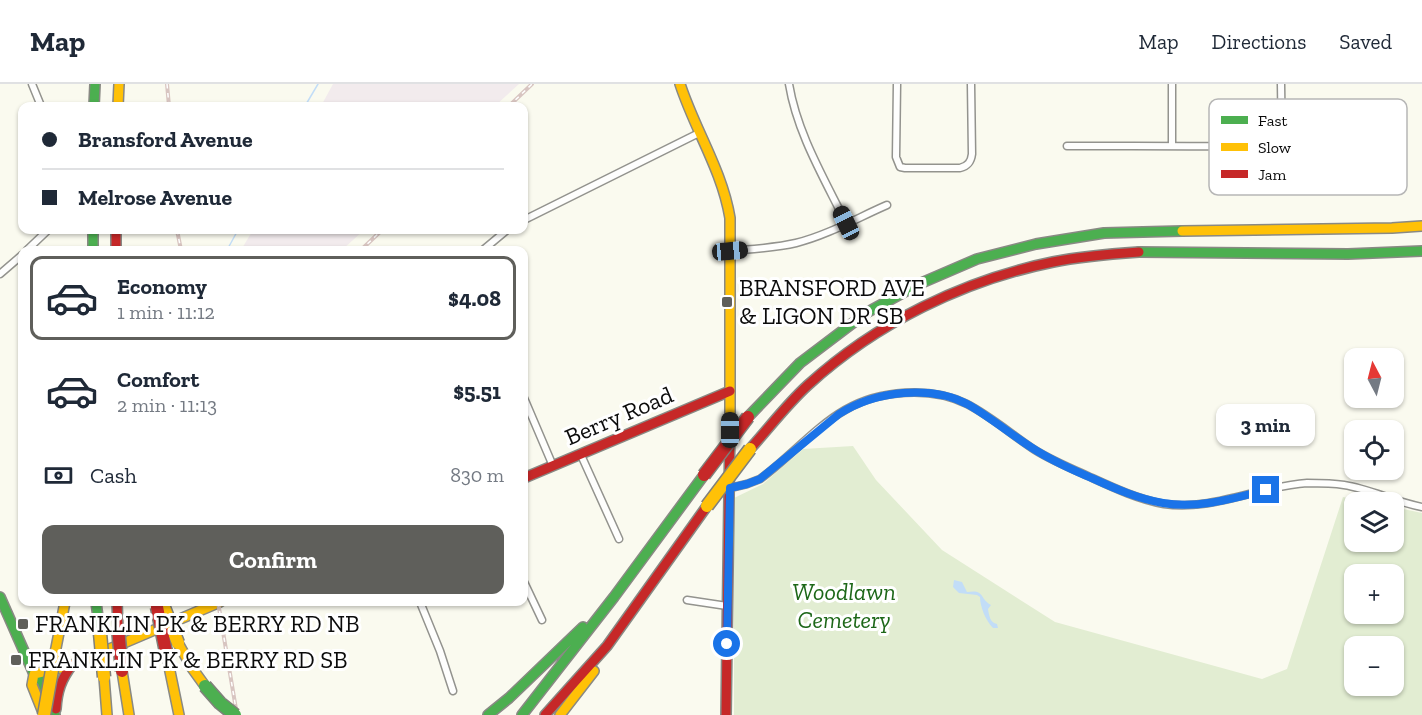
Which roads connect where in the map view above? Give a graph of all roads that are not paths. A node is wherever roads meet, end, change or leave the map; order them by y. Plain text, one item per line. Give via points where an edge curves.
1 (32, 84) edge
2 (94, 84) edge
3 (119, 84) edge
4 (680, 84) edge
5 (789, 84) edge
6 (897, 84) edge
7 (971, 84) edge
8 (1172, 84) edge
9 (1281, 84) edge
10 (1281, 99) edge
11 (39, 102) edge
12 (94, 102) edge
13 (118, 102) edge
14 (699, 133) junction
15 (1067, 146) dead end
16 (1172, 146) junction
17 (1209, 146) edge
18 (887, 205) dead end
19 (528, 218) edge
20 (846, 223) junction
21 (1422, 226) edge
22 (44, 234) edge
23 (502, 234) edge
24 (31, 246) edge
25 (488, 246) edge
26 (730, 251) junction
27 (1422, 251) edge
28 (18, 258) edge
29 (0, 274) edge
30 (730, 392) junction
31 (528, 407) edge
32 (581, 455) junction
33 (553, 466) junction
34 (528, 476) edge
35 (730, 488) junction
36 (1422, 507) edge
37 (619, 539) dead end
38 (528, 590) edge
39 (0, 597) edge
40 (614, 597) junction
41 (687, 600) dead end
42 (64, 606) edge
43 (97, 606) edge
44 (117, 606) edge
45 (159, 606) edge
46 (160, 606) edge
47 (211, 606) edge
48 (422, 606) edge
49 (727, 606) junction
50 (542, 620) dead end
51 (606, 646) junction
52 (72, 665) junction
53 (34, 674) junction
54 (453, 691) dead end
55 (44, 715) edge
56 (56, 715) edge
57 (107, 715) edge
58 (129, 715) edge
59 (179, 715) edge
60 (235, 715) edge
61 (488, 715) edge
62 (522, 715) edge
63 (545, 715) edge
64 (560, 715) edge
65 (726, 715) edge

1 - 11 street
2 - 12 main road
3 - 13 main road
4 - 14 main road
5 - 20 street via 809,147
6 - 7 street via 896,157 900,167 905,168 960,168 969,163
8 - 16 street
9 - 10 street
14 - 19 street
14 - 26 main road via 726,193
15 - 16 street
16 - 17 street
18 - 20 street
20 - 26 street via 798,242
21 - 40 main road, bridge via 1104,233 978,259 920,284 866,313 800,363 748,417
22 - 24 street
23 - 25 street
26 - 30 main road
27 - 51 main road, bridge via 1114,254 1019,270 929,304 876,333 807,386 750,449
28 - 29 street
30 - 32 main road, Berry Road
30 - 35 main road
31 - 33 street
32 - 33 main road, Berry Road
32 - 37 street
33 - 34 main road, Berry Road
35 - 36 street via 760,479 846,410 881,397 922,393 967,404 1069,468 1151,501 1190,505 1225,501 1279,487 1322,483 1345,485
35 - 49 main road
38 - 50 street
39 - 53 main road
40 - 61 main road
40 - 62 main road
41 - 49 street
42 - 55 main road, bridge
43 - 57 main road, bridge
44 - 58 main road, bridge
45 - 59 main road, bridge
46 - 60 main road, bridge via 192,668
47 - 52 main road
48 - 54 street
49 - 65 main road
51 - 63 main road
51 - 64 main road via 598,664
52 - 53 main road
52 - 56 main road via 57,690
53 - 55 main road via 32,685
53 - 56 main road via 42,681

